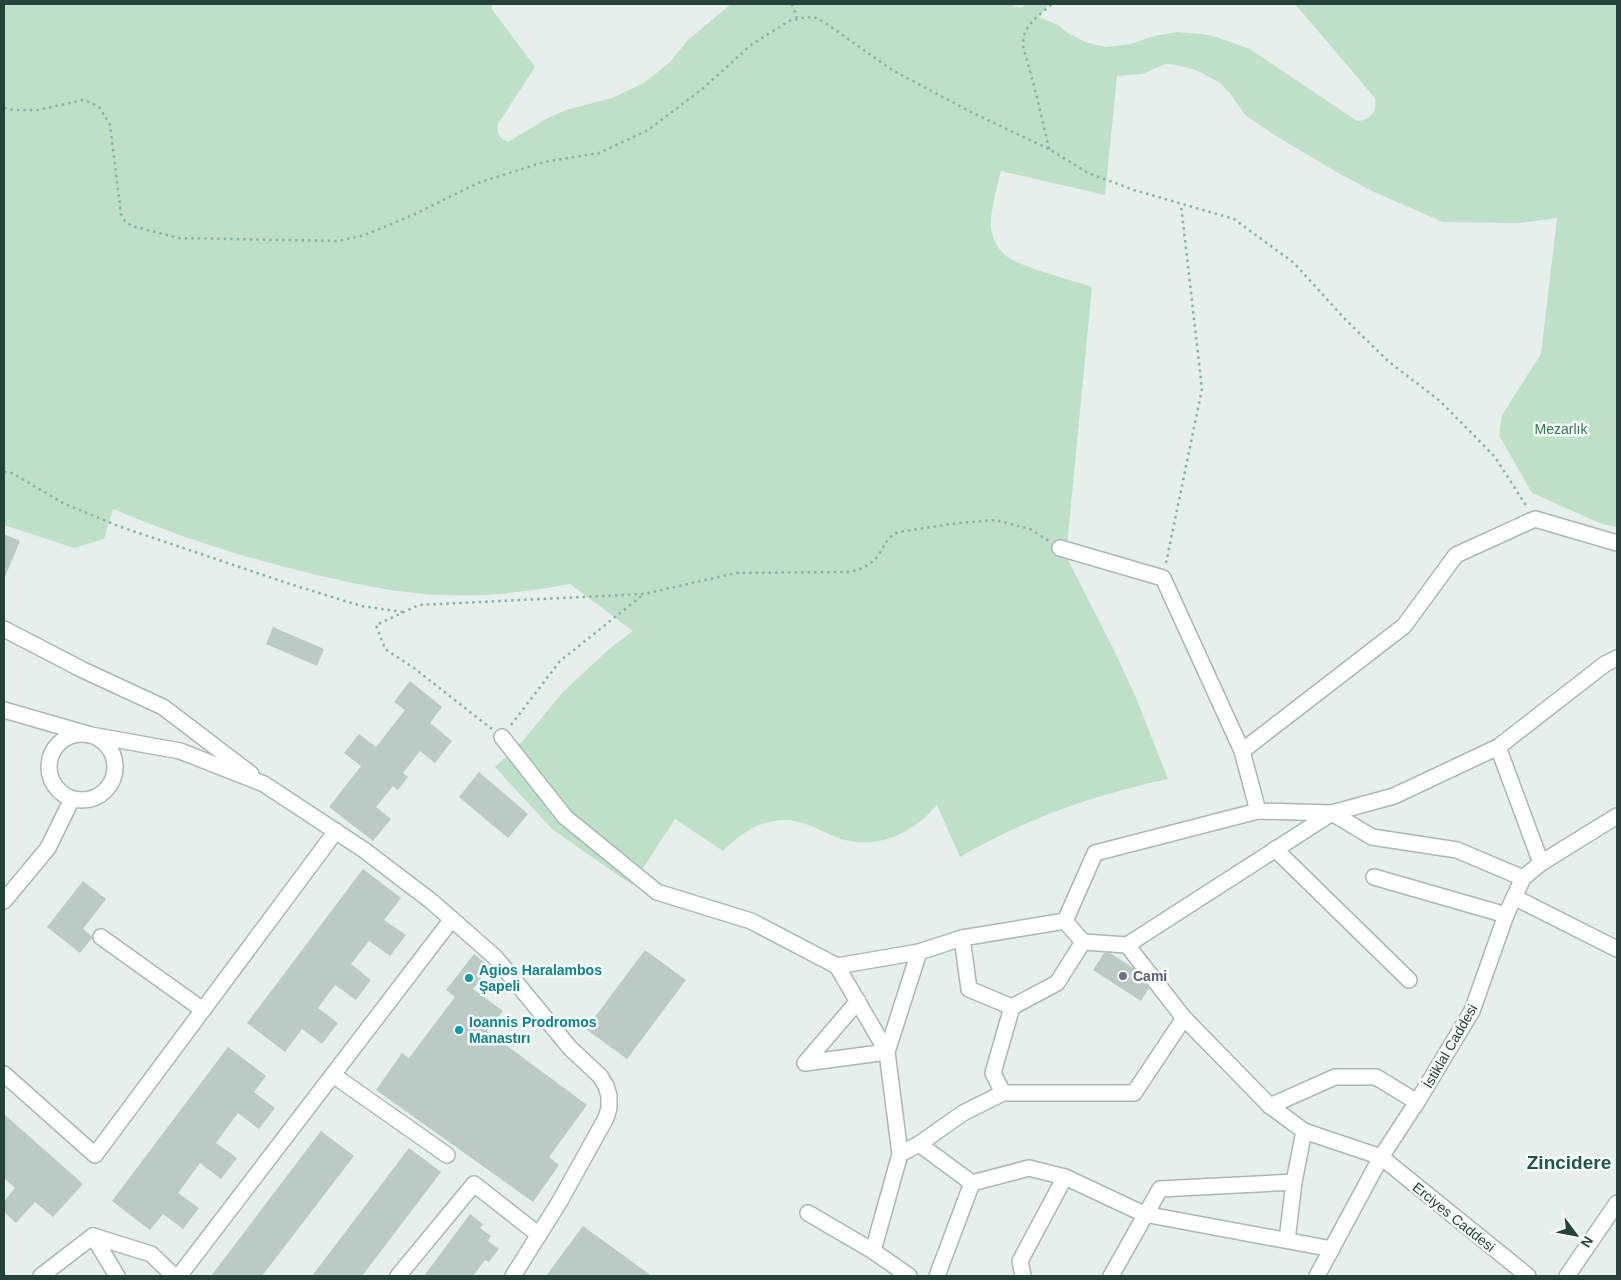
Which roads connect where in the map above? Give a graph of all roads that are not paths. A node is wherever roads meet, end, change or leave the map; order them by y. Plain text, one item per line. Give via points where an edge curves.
1 (1617, 543) edge
2 (1060, 548) road end
3 (4, 629) edge
4 (1617, 658) edge
5 (4, 710) edge
6 (91, 735) junction
7 (502, 737) road end
8 (1498, 748) junction
9 (1242, 751) junction
10 (264, 784) junction
11 (72, 799) junction
12 (1258, 811) junction
13 (1332, 813) junction
14 (1617, 816) edge
15 (336, 831) junction
16 (1275, 849) junction
17 (1541, 863) junction
18 (1374, 877) dead end
19 (1523, 878) junction
20 (1514, 897) junction
21 (4, 901) edge
22 (1506, 915) junction
23 (452, 920) junction
24 (1065, 921) junction
25 (101, 937) dead end
26 (962, 938) junction
27 (1083, 942) junction
28 (1127, 945) junction
29 (1617, 949) edge
30 (919, 952) junction
31 (836, 966) junction
32 (1409, 980) dead end
33 (858, 1001) junction
34 (1012, 1008) junction
35 (203, 1010) junction
36 (1184, 1018) junction
37 (887, 1052) junction
38 (4, 1074) edge
39 (333, 1075) junction
40 (1003, 1093) junction
41 (1417, 1102) junction
42 (1270, 1106) junction
43 (1304, 1130) junction
44 (920, 1144) junction
45 (900, 1154) junction
46 (448, 1155) dead end
47 (1381, 1157) junction
48 (1065, 1177) junction
49 (1294, 1182) junction
50 (972, 1183) junction
51 (1617, 1203) edge
52 (808, 1213) dead end
53 (1144, 1214) junction
54 (538, 1235) junction
55 (93, 1236) junction
56 (1287, 1240) junction
57 (1332, 1249) junction
58 (873, 1251) junction
59 (41, 1276) edge
60 (117, 1276) edge
61 (174, 1276) edge
62 (179, 1276) edge
63 (398, 1276) edge
64 (513, 1276) edge
65 (909, 1276) edge
66 (937, 1276) edge
67 (1023, 1276) edge
68 (1111, 1276) edge
69 (1317, 1276) edge
70 (1528, 1276) edge
71 (1567, 1276) edge

1 - 9 street via 1535,519 1456,555 1404,626
2 - 9 street via 1163,578
3 - 10 street via 164,707
4 - 8 street
5 - 6 street
6 - 10 street via 180,751
6 - 11 street via 68,737 51,754 48,770 54,785
6 - 11 street via 105,743 114,757 112,780 96,797
7 - 31 street via 565,817 657,892 751,921
8 - 13 street via 1394,796
8 - 17 street
9 - 12 street
10 - 15 street
11 - 21 street via 48,848
12 - 13 street
12 - 24 street via 1095,853
13 - 16 street
13 - 19 street via 1372,837 1457,850
14 - 17 street, İstiklal Caddesi
15 - 23 street via 431,900
15 - 35 street
16 - 28 street
16 - 32 street
17 - 19 street, İstiklal Caddesi
18 - 22 street
19 - 20 street, İstiklal Caddesi
20 - 22 street, İstiklal Caddesi
20 - 29 street
22 - 41 street, İstiklal Caddesi via 1472,1011
23 - 39 street
23 - 54 street via 495,958 570,1048 600,1076 609,1096 606,1118
24 - 26 street
24 - 27 street
25 - 35 street
26 - 30 street
26 - 34 street via 970,989
27 - 28 street
27 - 34 street via 1057,983
28 - 36 street, Erciyes Caddesi
30 - 31 street
30 - 37 street
31 - 33 street
33 - 37 street
33 - 37 street via 805,1063
34 - 40 street via 992,1073
35 - 38 street via 95,1155
36 - 40 street via 1134,1093
36 - 42 street, Erciyes Caddesi
37 - 45 street
39 - 46 street
39 - 62 street
40 - 44 street via 963,1113
41 - 42 street via 1376,1077 1335,1077
41 - 47 street, İstiklal Caddesi
42 - 43 street, Erciyes Caddesi
43 - 47 street, Erciyes Caddesi
43 - 49 street
44 - 45 street
44 - 50 street
45 - 58 street
47 - 57 street, İstiklal Caddesi
47 - 70 street, Erciyes Caddesi
48 - 50 street via 1029,1168
48 - 53 street
48 - 67 street via 1020,1261
49 - 53 street via 1160,1189
49 - 56 street
50 - 66 street
51 - 71 street
52 - 58 street
53 - 56 street
53 - 68 street
54 - 63 street via 474,1184
54 - 64 street
55 - 59 street
55 - 60 street
55 - 61 street via 151,1254
56 - 57 street
57 - 69 street, İstiklal Caddesi
58 - 65 street

